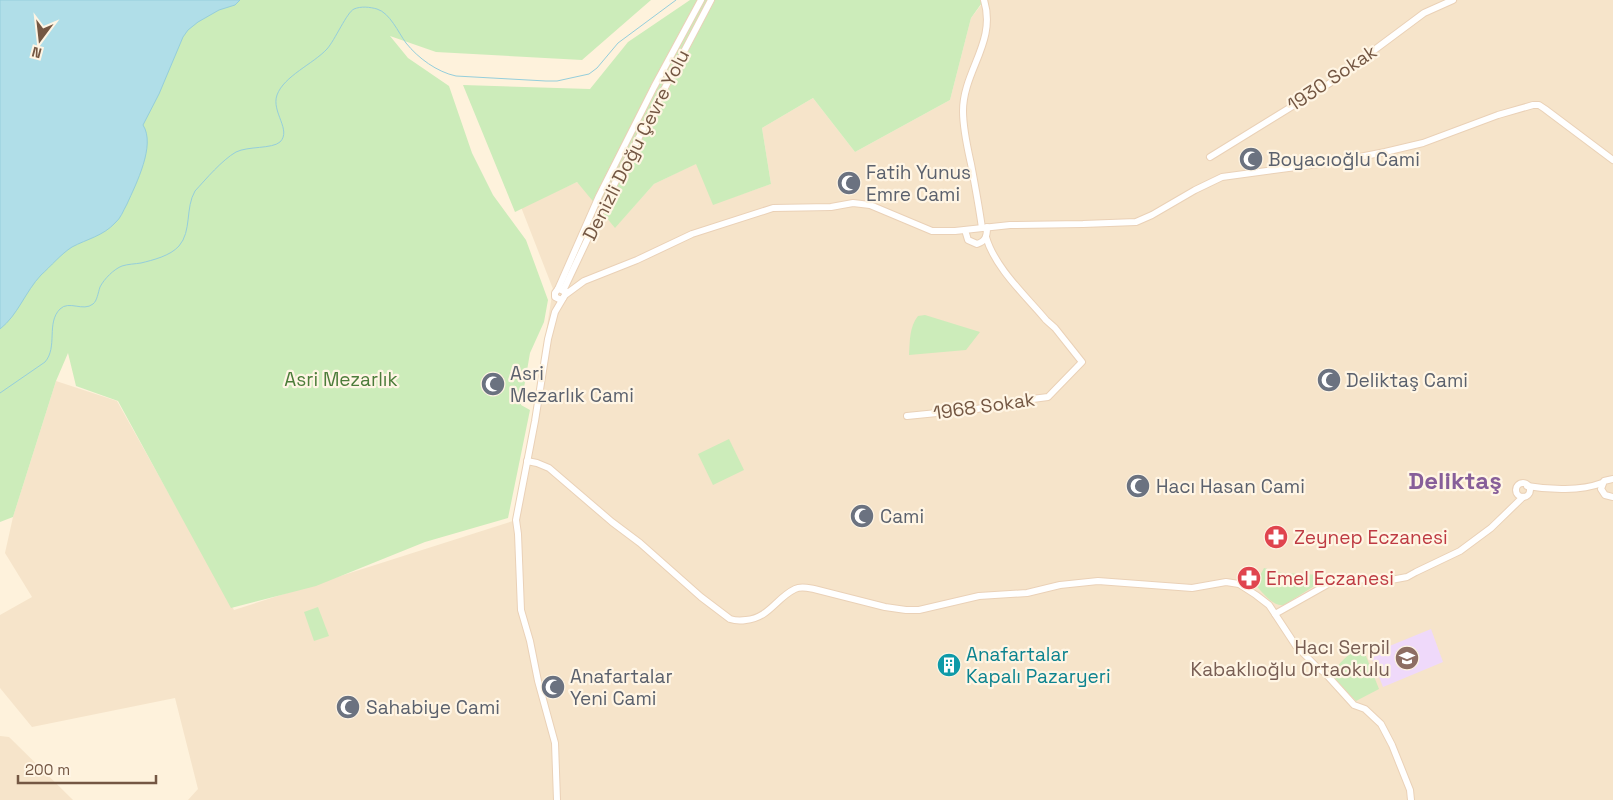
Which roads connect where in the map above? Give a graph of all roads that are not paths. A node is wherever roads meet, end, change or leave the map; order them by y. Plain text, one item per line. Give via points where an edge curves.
1 (702, 0) edge
2 (711, 0) edge
3 (984, 0) edge
4 (1453, 0) edge
5 (1210, 157) dead end
6 (1613, 160) edge
7 (985, 228) junction
8 (965, 230) junction
9 (986, 237) junction
10 (977, 244) junction
11 (991, 252) junction
12 (564, 293) junction
13 (555, 312) junction
14 (908, 416) dead end
15 (527, 461) junction
16 (1604, 474) dead end
17 (1613, 479) edge
18 (1602, 483) junction
19 (1527, 486) junction
20 (1591, 487) junction
21 (1551, 488) junction
22 (1516, 492) junction
23 (1605, 495) junction
24 (1525, 496) junction
25 (1613, 497) edge
26 (1511, 510) junction
27 (1275, 614) junction
28 (557, 800) edge
29 (1412, 800) edge

1 - 12 main road, Denizli Doğu Çevre Yolu via 599,196
2 - 12 main road, Denizli Doğu Çevre Yolu via 606,200
3 - 7 main road via 988,29 964,99 964,111
4 - 5 main road, 1930 Sokak via 1424,13 1330,83
6 - 7 main road via 1545,109 1533,104 1423,143 1385,152 1222,177 1141,220
7 - 8 main road
7 - 9 main road
8 - 10 main road via 968,240
8 - 12 main road via 932,231 870,204 853,202 831,207 772,208 692,234 584,281
9 - 10 main road
9 - 11 main road
10 - 11 main road
11 - 14 main road, 1968 Sokak via 1082,362 1048,397
12 - 13 main road
12 - 13 main road via 561,300 555,297
13 - 15 main road
15 - 27 main road via 543,465 559,475 701,597 735,621 756,619 784,596 803,587 885,607 919,610 979,596 1027,594 1060,585 1098,582 1192,588 1226,582 1239,584 1262,599
15 - 28 main road via 516,520 521,610 555,743
16 - 20 main road
17 - 18 main road
18 - 20 main road
18 - 23 main road
19 - 21 main road
19 - 22 main road via 1519,485
19 - 24 main road via 1529,491
20 - 21 main road
20 - 23 main road
21 - 24 main road
22 - 24 main road
22 - 26 main road
23 - 25 main road
24 - 26 main road
26 - 27 main road via 1460,551 1407,576 1391,580 1345,578
27 - 29 main road via 1299,649 1354,704 1365,709 1381,724

